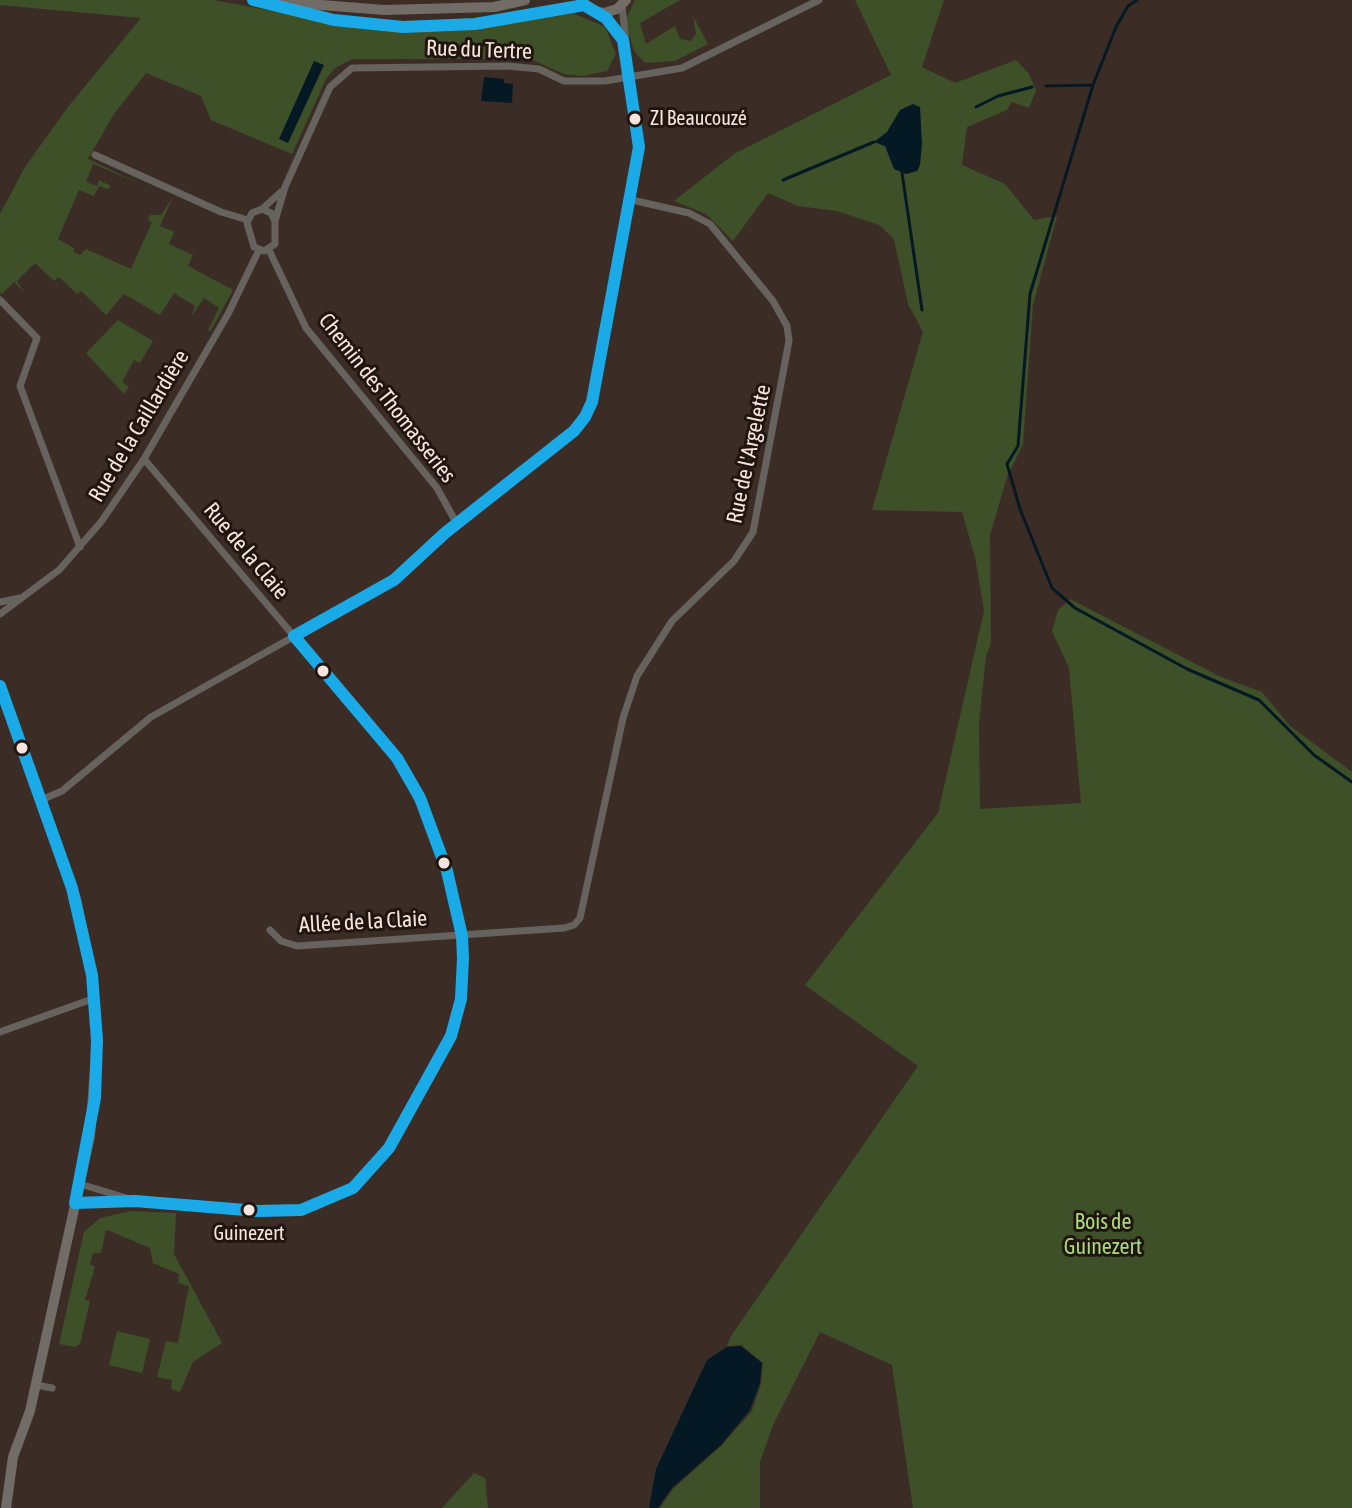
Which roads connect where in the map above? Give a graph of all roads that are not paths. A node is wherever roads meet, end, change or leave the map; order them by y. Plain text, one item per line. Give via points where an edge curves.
1 (255, 0) edge
2 (525, 0) edge
3 (819, 0) edge
4 (582, 2) edge
5 (624, 3) edge
6 (599, 12) junction
7 (623, 40) junction
8 (630, 76) junction
9 (95, 155) dead end
10 (285, 187) junction
11 (632, 200) junction
12 (262, 209) junction
13 (248, 220) junction
14 (275, 221) junction
15 (259, 250) junction
16 (269, 250) junction
17 (0, 300) edge
18 (144, 459) junction
19 (457, 524) junction
20 (80, 547) junction
21 (20, 598) junction
22 (0, 602) edge
23 (0, 614) edge
24 (294, 636) junction
25 (0, 686) edge
26 (41, 800) junction
27 (270, 930) dead end
28 (462, 936) junction
29 (95, 998) junction
30 (0, 1032) edge
31 (80, 1184) junction
32 (135, 1201) junction
33 (75, 1203) junction
34 (36, 1385) junction
35 (52, 1388) dead end
36 (6, 1508) edge

1 - 2 street via 384,10 494,7
1 - 4 street via 334,20 403,27 475,24
3 - 8 street, Rue du Tertre via 682,68
4 - 6 street
5 - 6 street
5 - 7 street
6 - 7 street
7 - 8 street
8 - 10 street, Rue du Tertre via 578,83 539,69 508,66 352,68 330,87
8 - 11 street via 639,147
9 - 13 street
10 - 12 street, Rue du Tertre
10 - 14 street, Rue du Tertre
11 - 19 street via 585,417
11 - 28 street, Rue de l'Argelette via 689,213 710,224 787,326 787,355 758,512 745,547 672,621 637,676 580,918 564,928
12 - 13 street
12 - 14 street
13 - 15 street
14 - 16 street via 276,241
15 - 16 street
15 - 18 street, Rue de la Caillardière
16 - 19 street, Chemin des Thomasseries via 306,328 437,488
17 - 20 street via 37,338 21,389
18 - 20 street, Rue de la Caillardière
18 - 24 street, Rue de la Claie
19 - 24 street via 394,580
20 - 21 street, Rue de la Caillardière
21 - 22 street, Rue de la Caillardière
21 - 23 street, Rue de la Caillardière
24 - 26 street via 151,717 62,791
24 - 28 street, Rue de la Claie via 397,758 420,798 437,838
25 - 26 street
26 - 29 street via 79,910
27 - 28 street, Allée de la Claie via 297,946
28 - 32 street, Rue de la Claie via 463,982 451,1036 389,1148 353,1188 315,1207 280,1212
29 - 30 street
29 - 31 street via 95,1098
31 - 32 street, Rue de la Claie
31 - 33 street
32 - 33 street, Rue de la Claie
33 - 34 street
34 - 35 street
34 - 36 street via 13,1457

